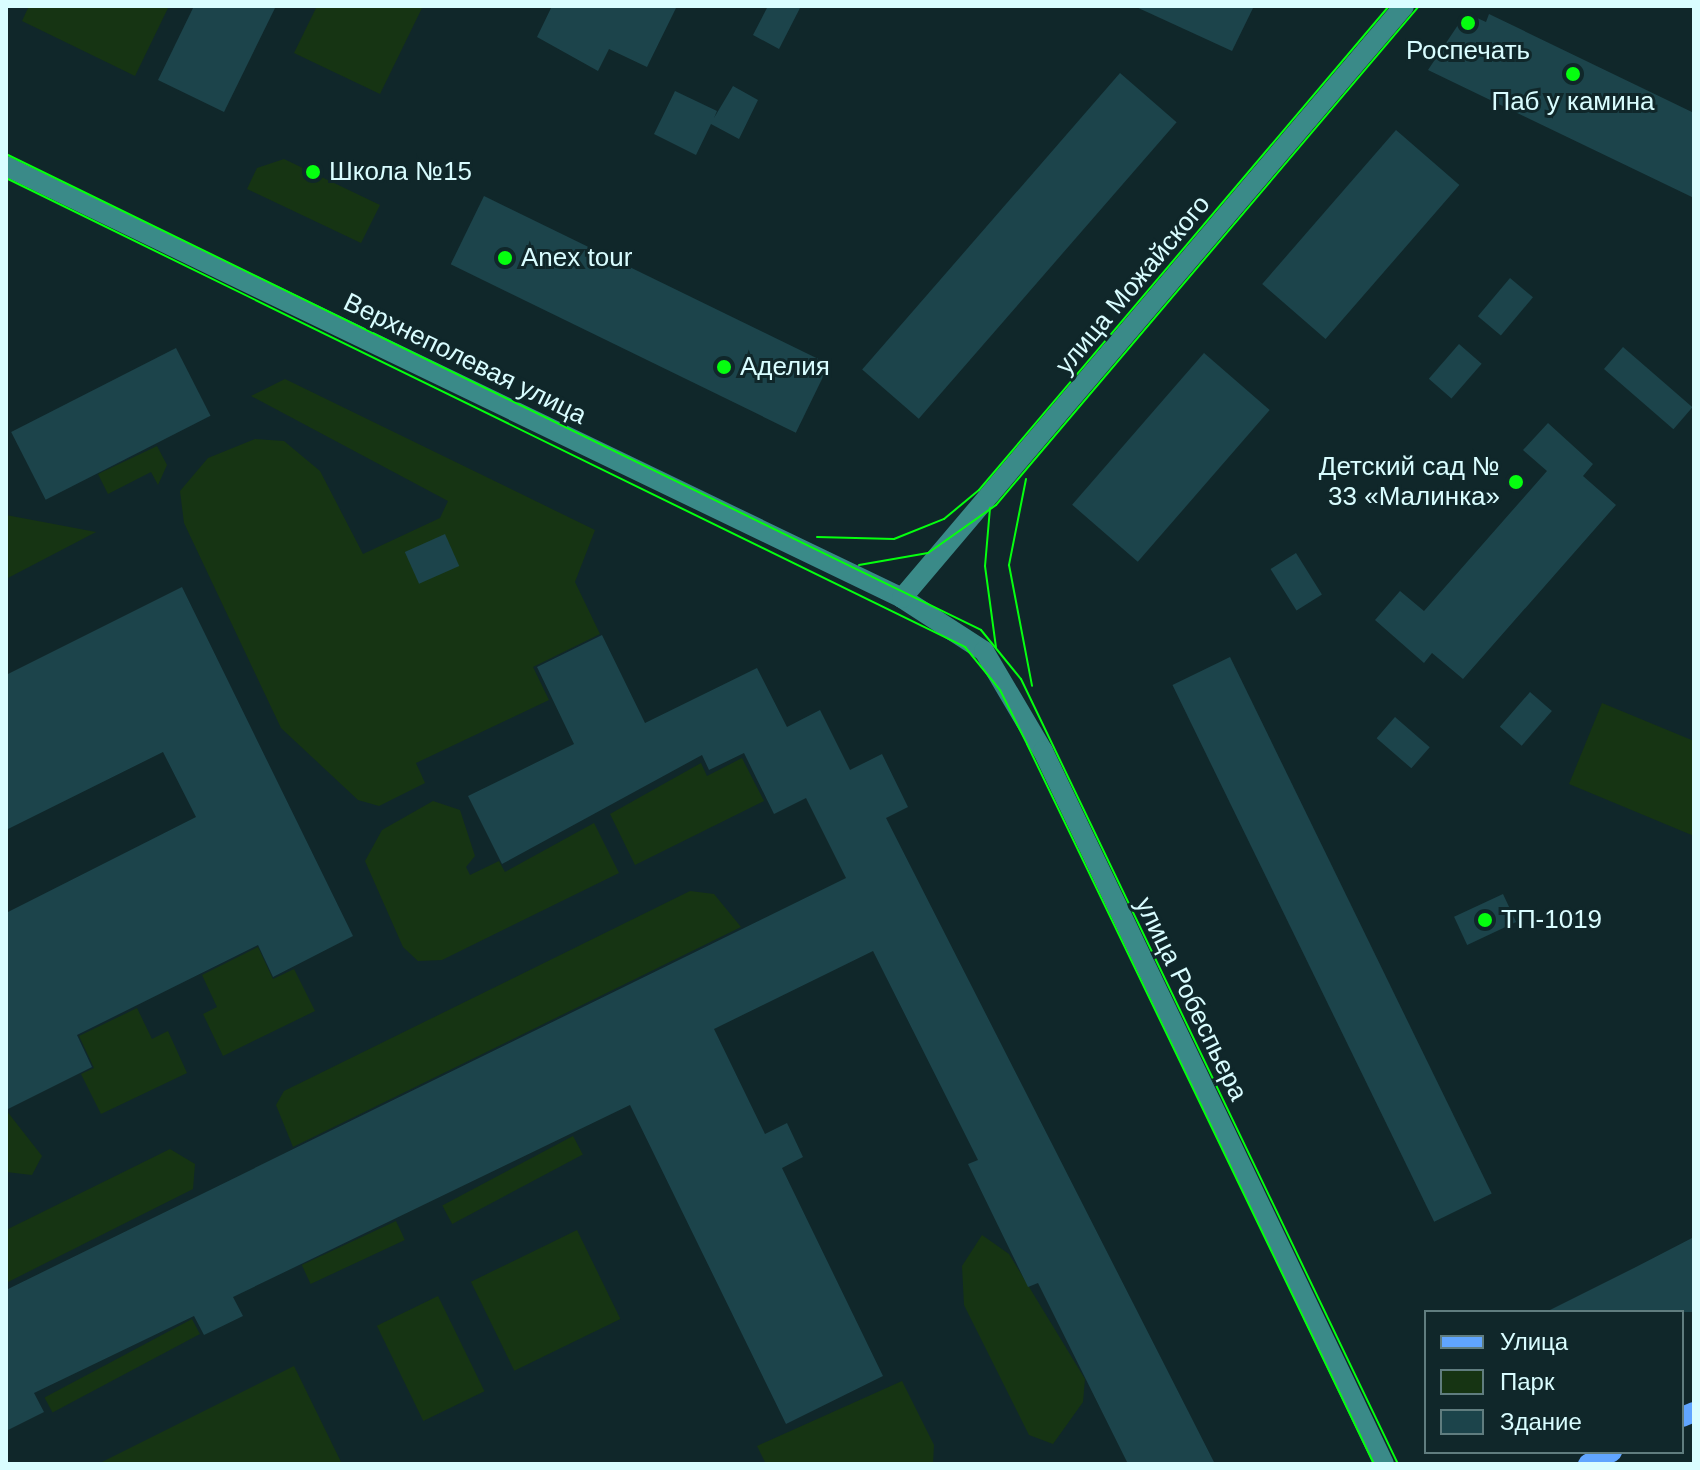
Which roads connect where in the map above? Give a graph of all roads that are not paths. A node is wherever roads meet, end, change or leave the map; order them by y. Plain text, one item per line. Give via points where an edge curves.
1 (1404, 6) edge
2 (6, 166) edge
3 (902, 598) junction
4 (1608, 1454) edge
5 (1384, 1464) edge
6 (1588, 1464) edge

1 - 3 street, улица Можайского
2 - 3 street, Верхнеполевая улица
3 - 5 street, улица Робеспьера via 958,629 1006,679
4 - 6 main road

